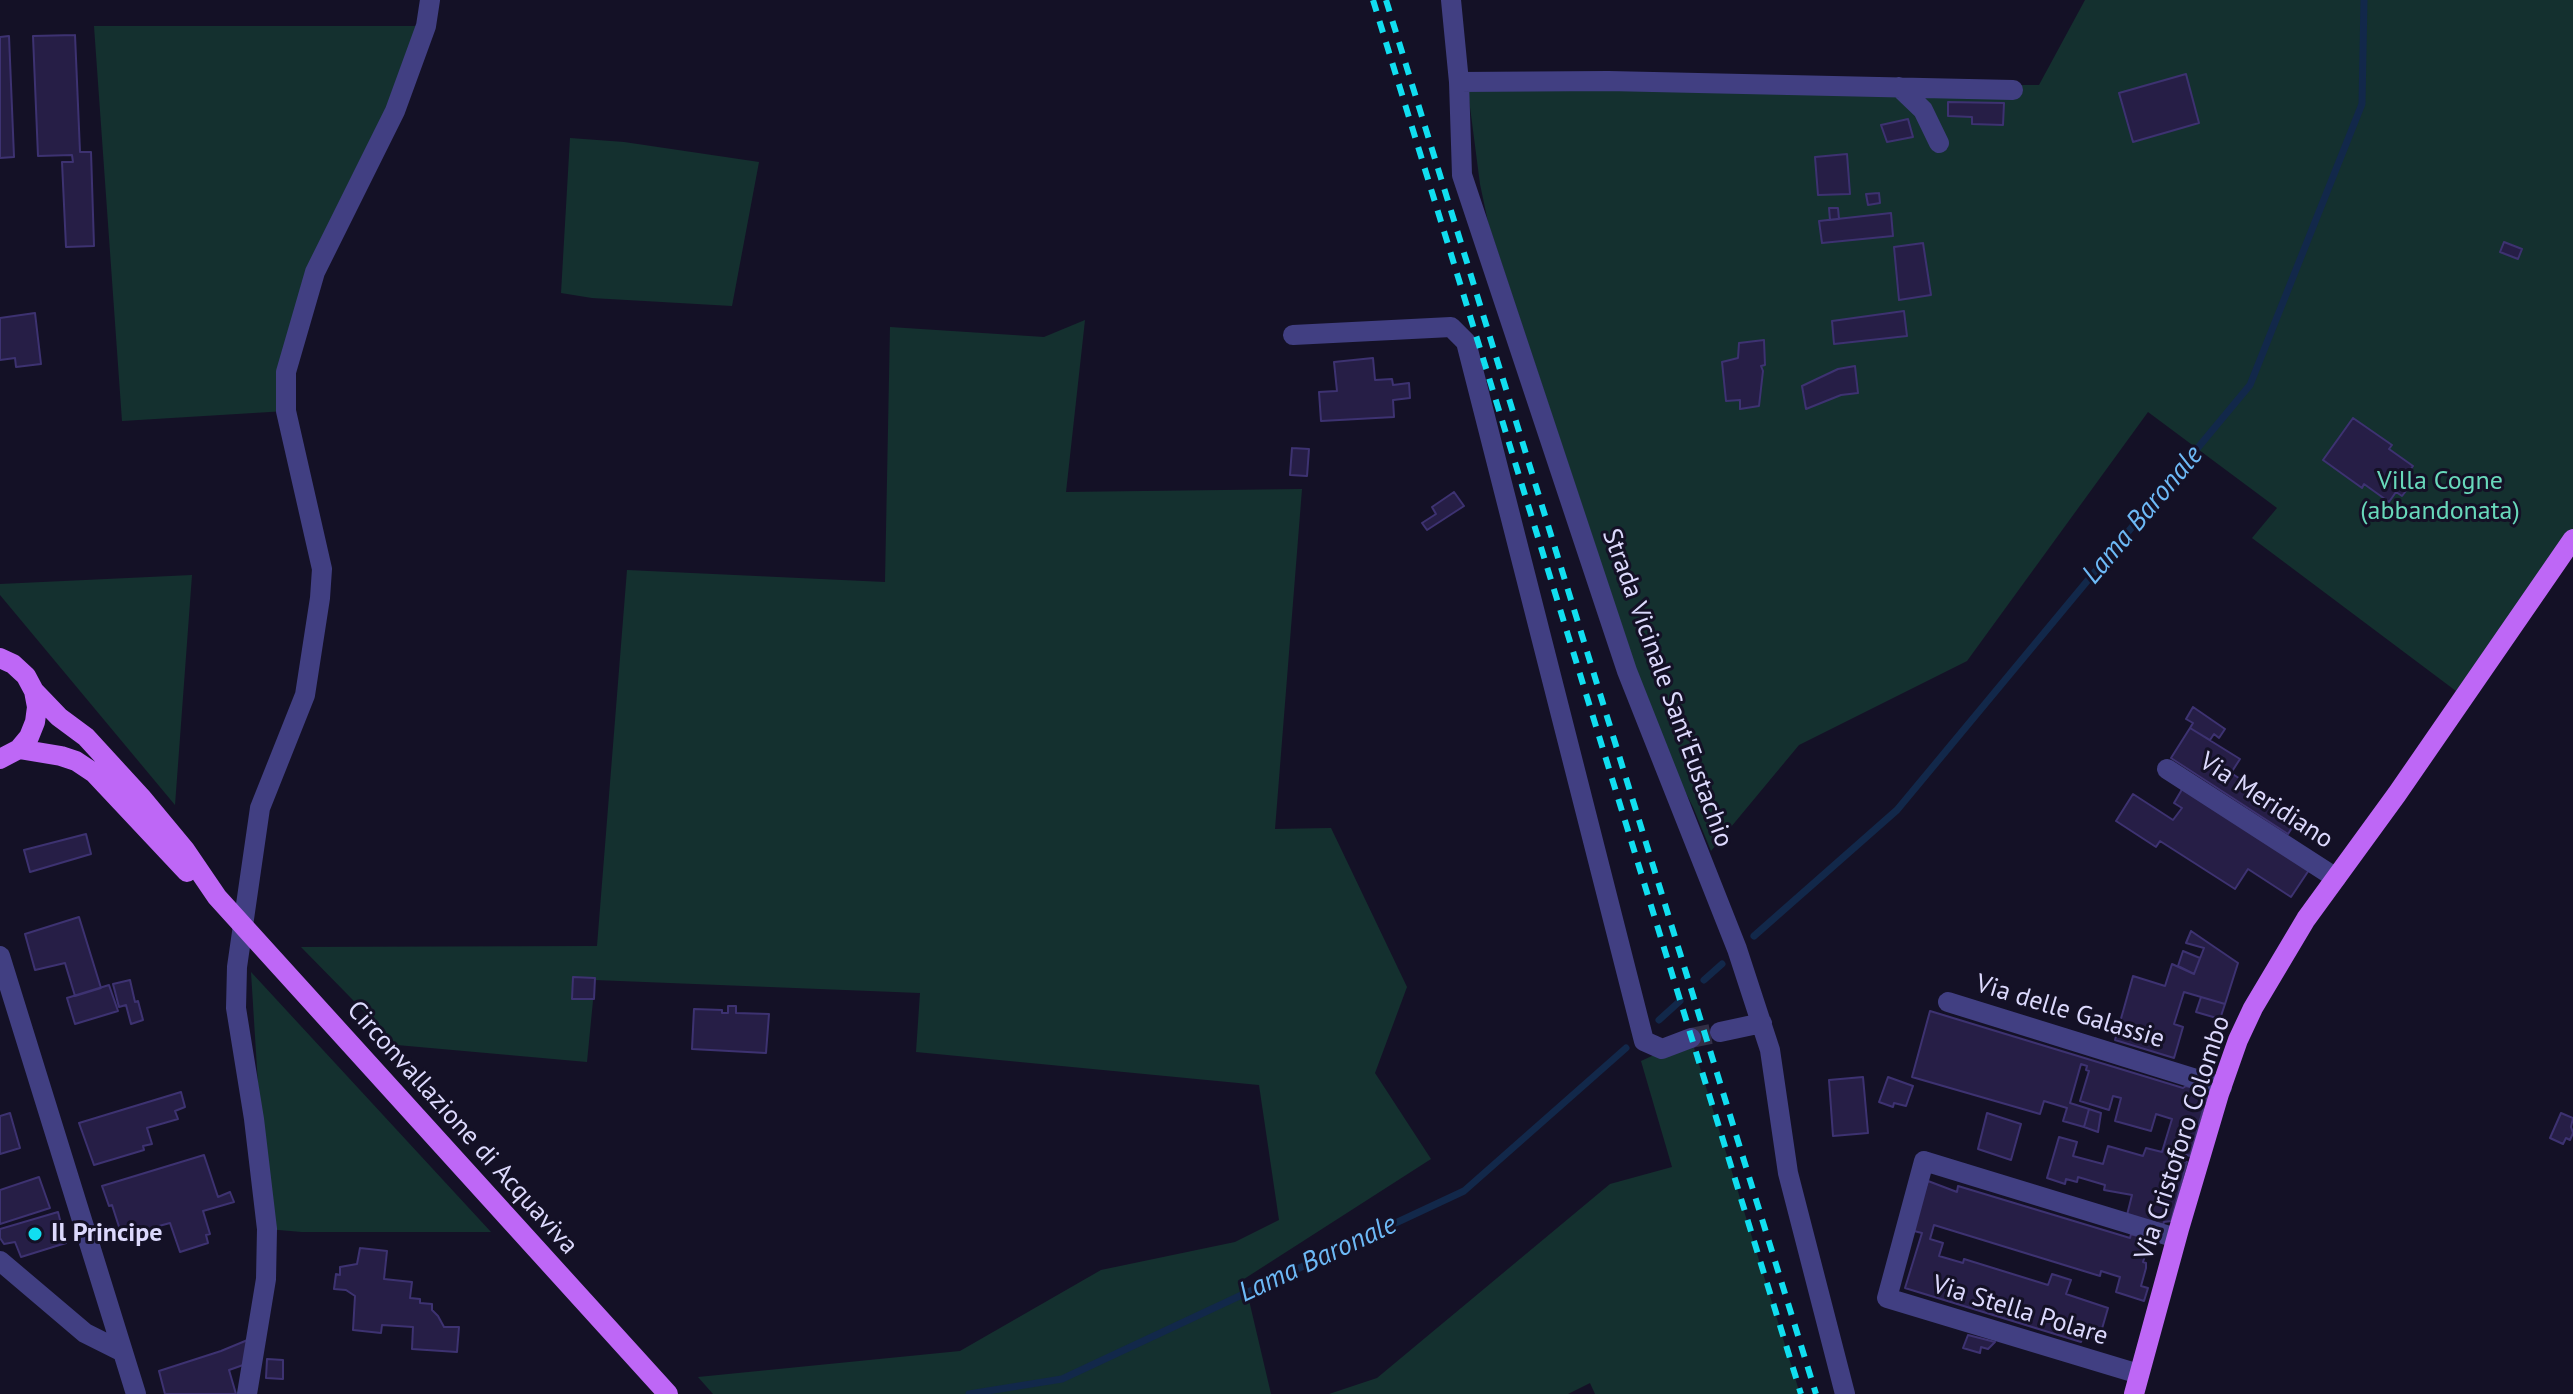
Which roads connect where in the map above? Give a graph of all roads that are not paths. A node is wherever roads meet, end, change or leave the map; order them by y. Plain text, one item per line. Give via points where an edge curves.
1 (430, 0) edge
2 (1451, 0) edge
3 (1459, 82) junction
4 (1899, 87) junction
5 (2013, 90) dead end
6 (1939, 143) dead end
7 (1293, 335) dead end
8 (2573, 539) edge
9 (0, 658) edge
10 (34, 691) junction
11 (6, 758) edge
12 (2167, 769) dead end
13 (2336, 878) junction
14 (217, 897) junction
15 (244, 926) junction
16 (0, 956) edge
17 (1948, 1002) dead end
18 (1762, 1023) junction
19 (1720, 1032) tunnel mouth
20 (1691, 1038) tunnel mouth
21 (2222, 1087) junction
22 (2176, 1238) junction
23 (0, 1261) edge
24 (123, 1352) junction
25 (2136, 1384) edge
26 (136, 1394) edge
27 (247, 1394) edge
28 (668, 1394) edge
29 (1845, 1394) edge

1 - 15 street via 426,26 395,111 315,272 286,372 286,411 322,569 320,598 305,695 260,808
2 - 3 street, Strada Vicinale Sant'Eustachio
3 - 4 street
3 - 18 street, Strada Vicinale Sant'Eustachio via 1462,175 1627,671
4 - 5 street
4 - 6 street via 1923,110
7 - 20 street via 1451,327 1466,342 1644,1041 1662,1049
8 - 13 main road, Via Cristoforo Colombo
9 - 10 main road via 26,676
10 - 11 main road via 37,707 29,737
10 - 14 main road via 141,797
11 - 14 main road via 61,756 76,761
12 - 13 street, Via Meridiano
13 - 21 main road, Via Cristoforo Colombo via 2253,1008
14 - 15 main road, Circonvallazione di Acquaviva
15 - 27 street via 236,1008 267,1229 266,1279
15 - 28 main road, Circonvallazione di Acquaviva
16 - 24 street
17 - 21 street, Via delle Galassie
18 - 19 street
18 - 29 street, Strada Vicinale Sant'Eustachio via 1788,1173
21 - 22 main road, Via Cristoforo Colombo
22 - 25 main road, Via Cristoforo Colombo
22 - 25 street, Via Stella Polare via 1924,1161 1887,1298
23 - 24 street via 85,1333
24 - 26 street

